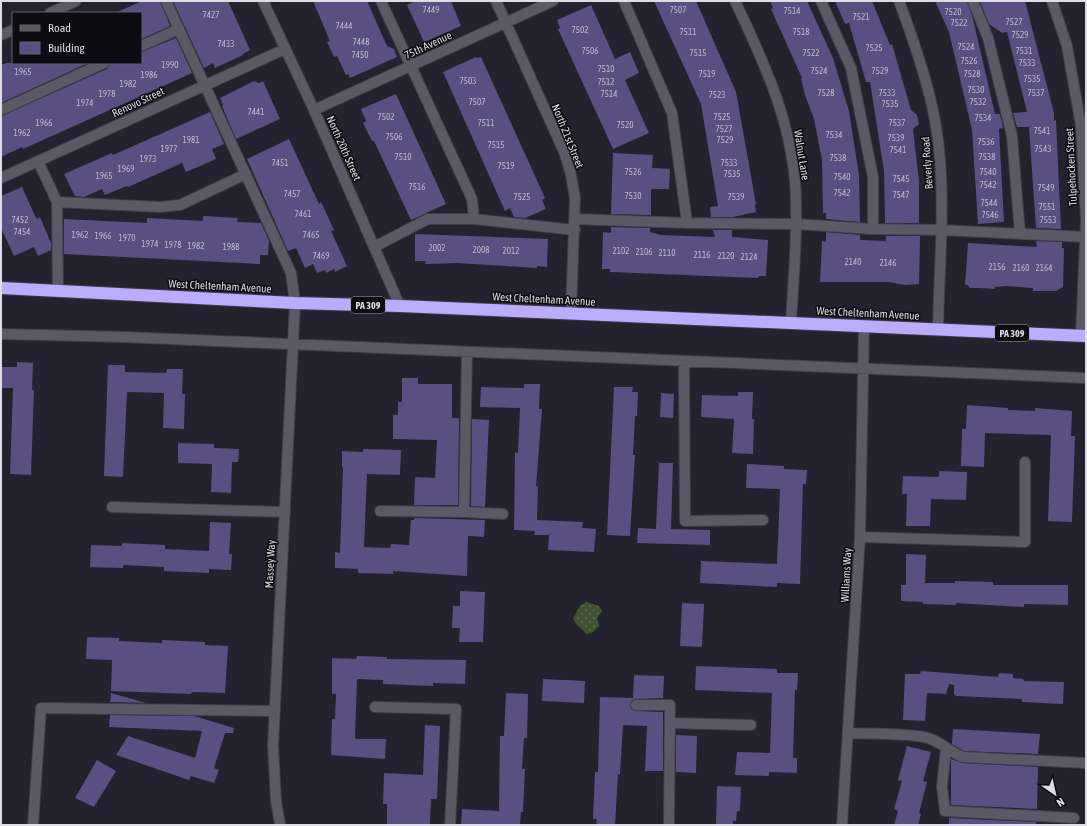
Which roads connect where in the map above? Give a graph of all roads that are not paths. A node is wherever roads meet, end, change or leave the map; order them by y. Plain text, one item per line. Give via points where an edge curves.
1 (76, 1) edge
2 (166, 1) edge
3 (263, 1) edge
4 (381, 1) edge
5 (496, 1) edge
6 (552, 1) edge
7 (624, 1) edge
8 (736, 1) edge
9 (821, 1) edge
10 (898, 1) edge
11 (973, 1) edge
12 (1052, 1) edge
13 (52, 12) edge
14 (505, 22) junction
15 (179, 29) junction
16 (12, 30) edge
17 (1, 35) edge
18 (142, 46) edge
19 (285, 49) junction
20 (102, 64) edge
21 (410, 66) junction
22 (205, 85) junction
23 (1, 110) edge
24 (314, 110) junction
25 (38, 161) junction
26 (246, 174) junction
27 (1, 178) edge
28 (57, 202) junction
29 (575, 218) junction
30 (474, 219) junction
31 (687, 223) junction
32 (796, 224) junction
33 (873, 229) junction
34 (575, 230) junction
35 (941, 230) junction
36 (1020, 234) junction
37 (1086, 237) edge
38 (374, 247) junction
39 (1, 288) edge
40 (58, 291) junction
41 (295, 303) junction
42 (400, 306) junction
43 (571, 313) junction
44 (791, 323) junction
45 (864, 326) junction
46 (938, 330) junction
47 (1, 334) edge
48 (1083, 336) edge
49 (293, 345) junction
50 (467, 353) junction
51 (684, 362) junction
52 (862, 368) junction
53 (1086, 378) edge
54 (1025, 462) dead end
55 (112, 507) dead end
56 (380, 511) dead end
57 (285, 512) junction
58 (464, 512) junction
59 (503, 514) dead end
60 (763, 520) dead end
61 (860, 537) junction
62 (636, 705) dead end
63 (375, 708) dead end
64 (275, 711) junction
65 (670, 723) junction
66 (751, 725) dead end
67 (849, 733) junction
68 (946, 748) junction
69 (1086, 763) edge
70 (1074, 818) dead end
71 (33, 825) edge
72 (280, 825) edge
73 (450, 825) edge
74 (669, 825) edge
75 (842, 825) edge

1 - 13 street
2 - 15 street, Massey Way
3 - 19 street, North 20th Street
4 - 21 street
5 - 14 street, North 21st Street
6 - 14 street, 75th Avenue
7 - 31 street via 672,113
8 - 32 street, Walnut Lane via 772,82 784,120 795,179
9 - 33 street via 851,68 873,177
10 - 35 street, Beverly Road via 928,88 936,126 942,207
11 - 36 street via 988,38 1012,136
12 - 37 street, Tulpehocken Street via 1066,46 1081,126
14 - 21 street, 75th Avenue
14 - 29 street, North 21st Street via 565,154 575,198
15 - 18 street
15 - 22 street, Massey Way
16 - 17 street
19 - 22 street, Renovo Street
19 - 24 street, North 20th Street
20 - 23 street
21 - 24 street, 75th Avenue
21 - 30 street via 472,199
22 - 25 street, Renovo Street
22 - 26 street, Massey Way
24 - 38 street, North 20th Street
25 - 27 street, Renovo Street
25 - 28 street
26 - 28 street via 180,205 160,207
26 - 41 street, Massey Way via 291,273
28 - 40 street
29 - 31 street
29 - 34 street, North 21st Street
30 - 34 street
30 - 38 street via 428,219
31 - 32 street
32 - 33 street
32 - 44 street, Walnut Lane
33 - 35 street
34 - 43 street, North 21st Street
35 - 36 street
35 - 46 street, Beverly Road
36 - 37 street
37 - 48 street, Tulpehocken Street
38 - 42 street, North 20th Street
39 - 40 highway, West Cheltenham Avenue / PA 309
40 - 41 highway, West Cheltenham Avenue / PA 309
41 - 42 highway, West Cheltenham Avenue / PA 309
41 - 49 street, Massey Way
42 - 43 highway, West Cheltenham Avenue / PA 309
43 - 44 highway, West Cheltenham Avenue / PA 309
44 - 45 highway, West Cheltenham Avenue / PA 309
45 - 46 highway, West Cheltenham Avenue / PA 309
45 - 52 street, Williams Way
46 - 48 highway, West Cheltenham Avenue / PA 309
47 - 49 street
49 - 50 street
49 - 57 street, Massey Way
50 - 51 street
50 - 58 street
51 - 52 street
51 - 60 street via 686,521
52 - 53 street
52 - 61 street, Williams Way
54 - 61 street via 1025,542
55 - 57 street
56 - 58 street
57 - 64 street, Massey Way
58 - 59 street
61 - 67 street, Williams Way
62 - 65 street via 670,705
63 - 73 street via 456,709
64 - 71 street via 41,708
64 - 72 street, Massey Way via 273,746
65 - 66 street
65 - 74 street
67 - 68 street via 924,737
67 - 75 street, Williams Way
68 - 69 street via 963,757
68 - 70 street via 942,786 945,811

